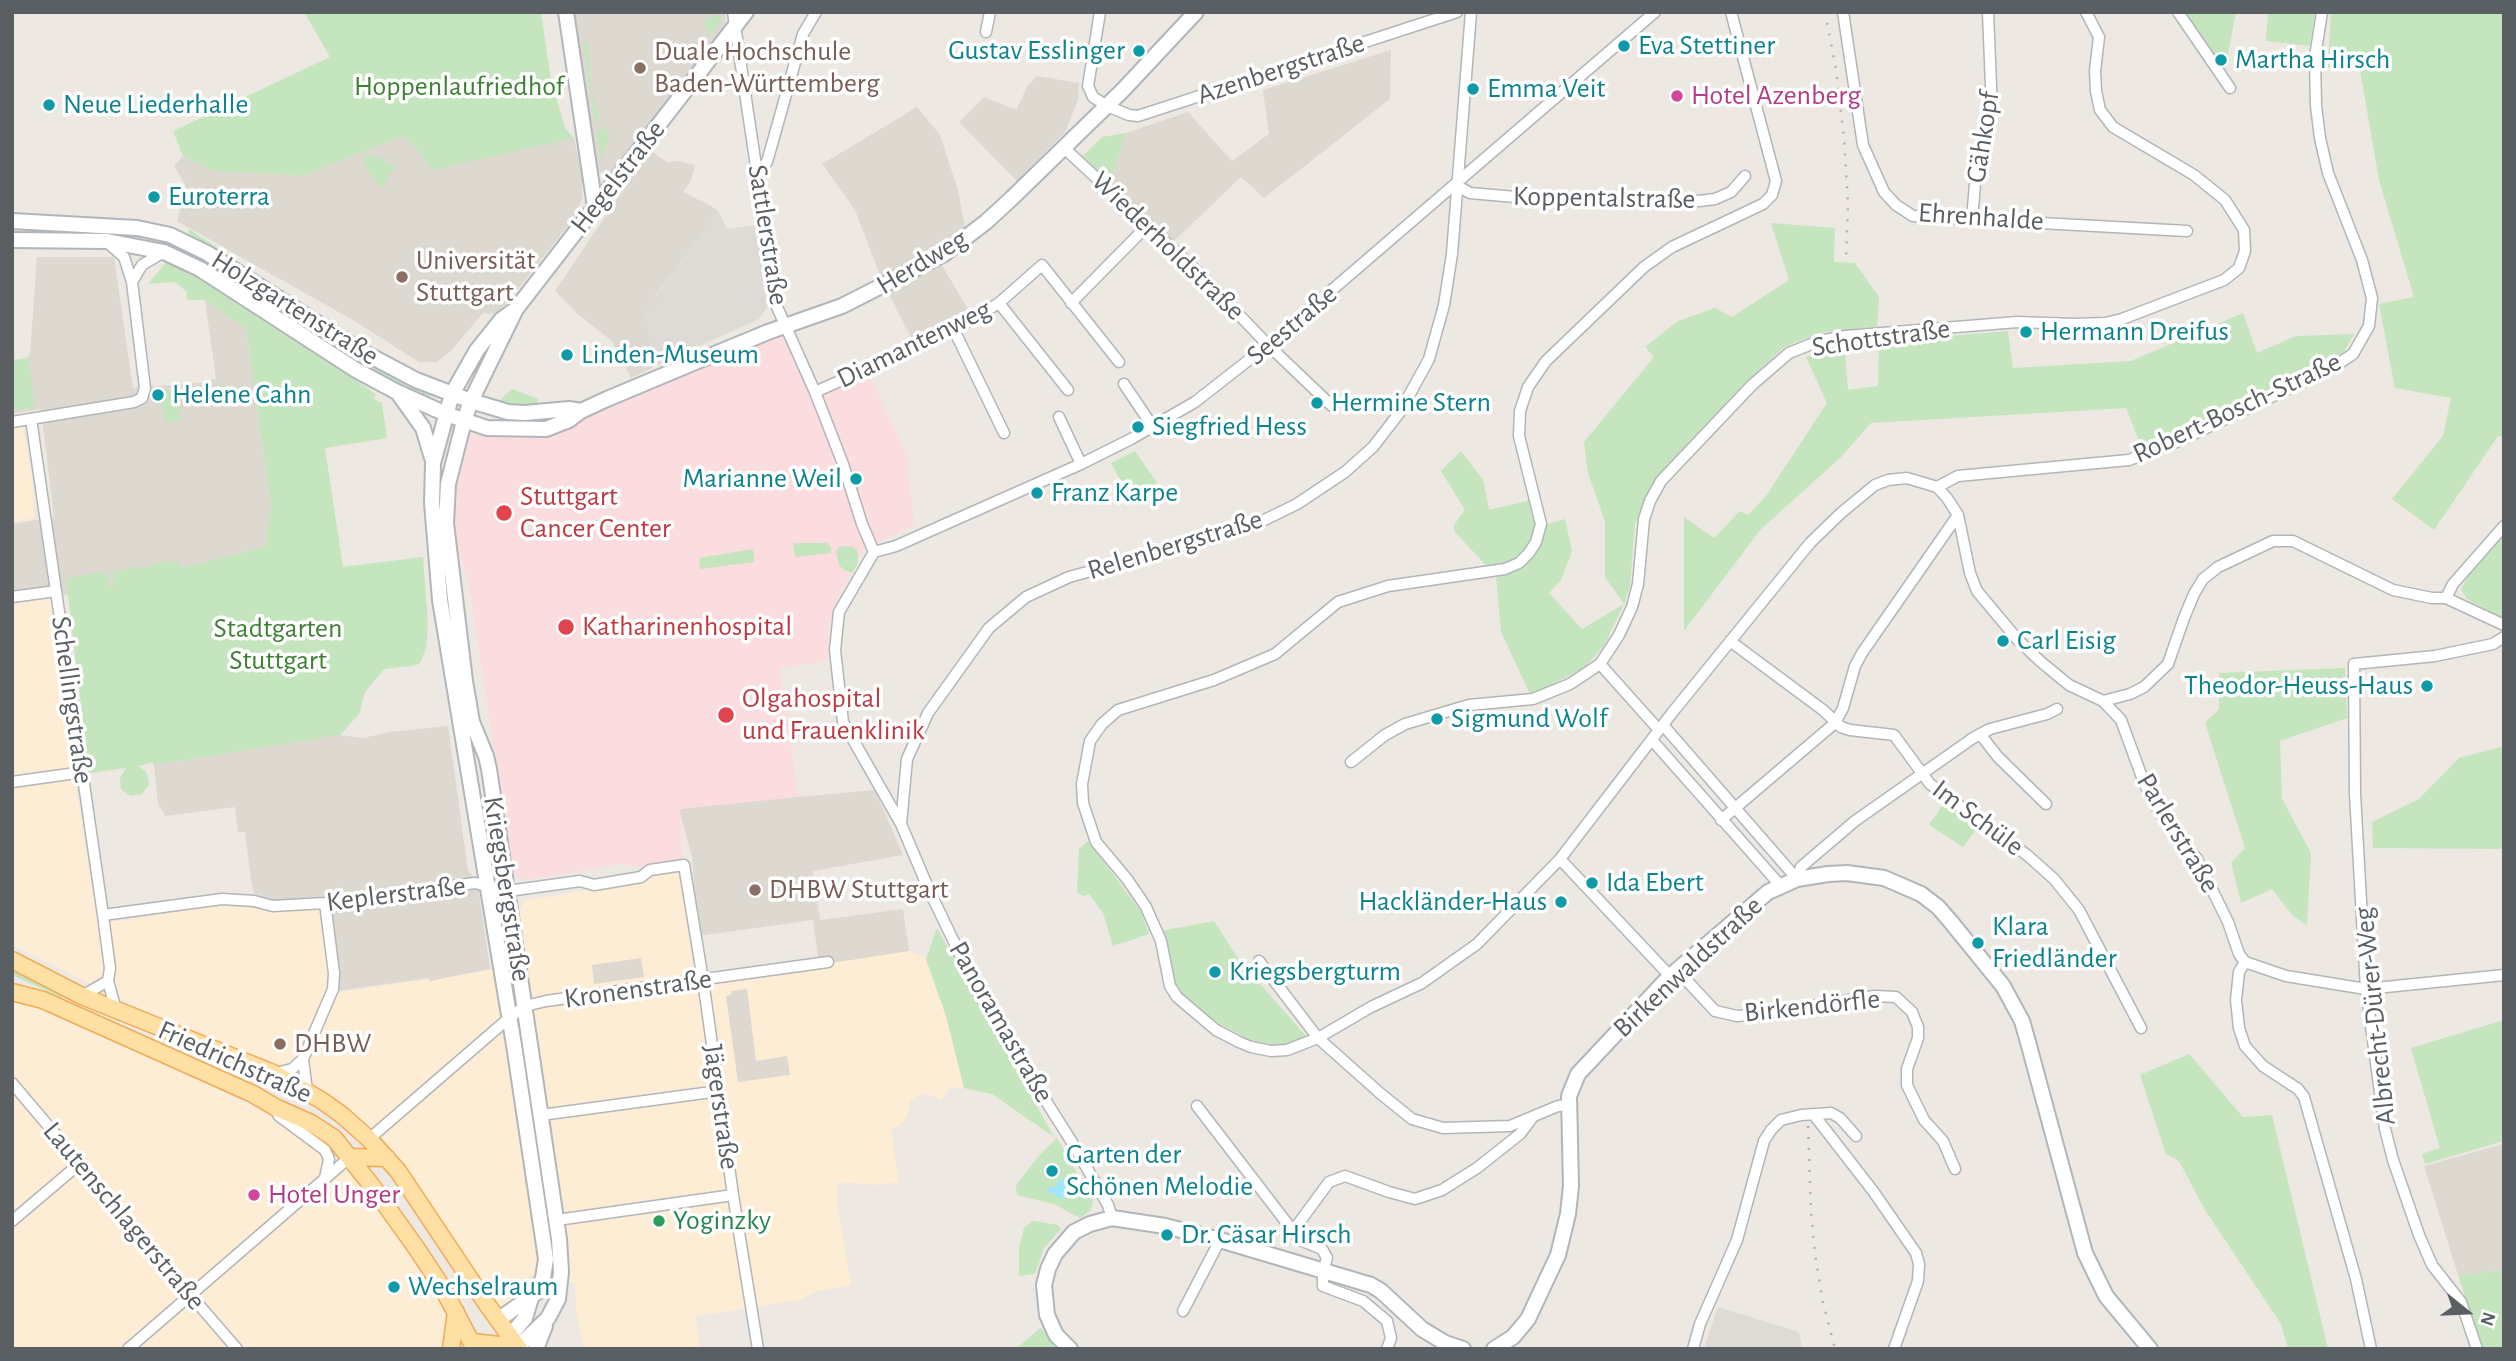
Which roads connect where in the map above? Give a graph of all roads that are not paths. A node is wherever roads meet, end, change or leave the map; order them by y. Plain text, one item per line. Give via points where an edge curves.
1 (566, 12) edge
2 (746, 12) edge
3 (816, 12) edge
4 (990, 12) edge
5 (1100, 12) edge
6 (1196, 12) edge
7 (1457, 12) edge
8 (1471, 12) edge
9 (1655, 12) edge
10 (1731, 12) edge
11 (1843, 12) edge
12 (1989, 12) edge
13 (2086, 12) edge
14 (2178, 12) edge
15 (2322, 12) edge
16 (734, 20) edge
17 (986, 32) dead end
18 (2230, 88) dead end
19 (1107, 106) junction
20 (1063, 147) junction
21 (757, 172) junction
22 (1745, 176) dead end
23 (1456, 185) junction
24 (594, 207) junction
25 (1972, 219) junction
26 (12, 221) edge
27 (43, 221) junction
28 (1148, 225) junction
29 (2187, 231) dead end
30 (170, 235) junction
31 (12, 240) edge
32 (43, 241) junction
33 (107, 241) junction
34 (164, 252) junction
35 (132, 282) junction
36 (999, 303) junction
37 (1071, 303) junction
38 (516, 309) junction
39 (785, 326) junction
40 (954, 330) junction
41 (1268, 345) junction
42 (365, 353) junction
43 (1119, 362) dead end
44 (356, 370) junction
45 (1124, 384) dead end
46 (1068, 390) dead end
47 (397, 392) junction
48 (815, 392) junction
49 (452, 394) junction
50 (471, 401) junction
51 (1332, 406) dead end
52 (581, 411) junction
53 (446, 414) junction
54 (1059, 417) dead end
55 (31, 419) junction
56 (464, 421) junction
57 (12, 422) edge
58 (1153, 427) junction
59 (1004, 433) dead end
60 (433, 463) junction
61 (1081, 464) junction
62 (1937, 487) junction
63 (1958, 515) junction
64 (2504, 526) edge
65 (874, 552) junction
66 (56, 591) junction
67 (12, 597) edge
68 (2446, 598) junction
69 (2504, 625) edge
70 (2504, 637) edge
71 (1730, 640) junction
72 (1600, 664) junction
73 (2103, 701) junction
74 (2057, 709) dead end
75 (1835, 723) junction
76 (1661, 727) junction
77 (1980, 734) junction
78 (1652, 740) junction
79 (1351, 762) dead end
80 (83, 772) junction
81 (1922, 775) junction
82 (12, 782) edge
83 (2046, 804) dead end
84 (1735, 808) junction
85 (1721, 820) junction
86 (901, 824) junction
87 (1560, 859) junction
88 (684, 864) joint
89 (1797, 879) junction
90 (487, 885) junction
91 (1780, 885) junction
92 (508, 891) junction
93 (325, 903) junction
94 (103, 915) junction
95 (12, 960) edge
96 (1259, 961) dead end
97 (828, 962) dead end
98 (2245, 962) junction
99 (1674, 973) junction
100 (2504, 975) edge
101 (12, 979) edge
102 (704, 980) junction
103 (108, 981) junction
104 (2366, 989) junction
105 (12, 992) edge
106 (82, 996) junction
107 (43, 1000) junction
108 (526, 1006) junction
109 (116, 1010) junction
110 (509, 1018) junction
111 (2141, 1028) dead end
112 (1318, 1038) junction
113 (303, 1059) junction
114 (273, 1073) junction
115 (12, 1083) edge
116 (307, 1091) junction
117 (719, 1091) junction
118 (1569, 1105) junction
119 (1197, 1106) dead end
120 (281, 1109) junction
121 (541, 1115) junction
122 (1814, 1115) junction
123 (1532, 1118) junction
124 (1856, 1136) dead end
125 (369, 1139) junction
126 (350, 1157) junction
127 (387, 1158) junction
128 (78, 1165) junction
129 (1955, 1169) dead end
130 (325, 1178) junction
131 (733, 1195) junction
132 (1112, 1218) junction
133 (557, 1220) junction
134 (12, 1221) edge
135 (1293, 1231) junction
136 (1220, 1240) junction
137 (1323, 1272) junction
138 (190, 1296) junction
139 (531, 1298) junction
140 (1183, 1311) dead end
141 (456, 1312) junction
142 (548, 1318) junction
143 (498, 1320) junction
144 (511, 1346) edge
145 (478, 1347) edge
146 (128, 1349) edge
147 (237, 1349) edge
148 (452, 1349) edge
149 (536, 1349) edge
150 (758, 1349) edge
151 (1070, 1349) edge
152 (1387, 1349) edge
153 (1463, 1349) edge
154 (1494, 1349) edge
155 (1693, 1349) edge
156 (1894, 1349) edge
157 (2150, 1349) edge
158 (2371, 1349) edge
159 (2477, 1349) edge

1 - 24 street
2 - 16 street, Hegelstraße
3 - 21 street via 803,34 767,162
4 - 17 street
5 - 19 street via 1087,84 1093,97
6 - 19 street, Herdweg
7 - 19 street, Azenbergstraße via 1138,116
8 - 23 street, Relenbergstraße
9 - 23 street, Seestraße
10 - 112 street via 1776,181 1772,195 1763,204 1672,247 1644,267 1546,361 1528,387 1520,411 1519,436 1541,524 1530,553 1505,569 1388,586 1338,602 1275,654 1214,680 1118,710 1090,741 1083,803 1096,842 1146,907 1177,997 1216,1030 1251,1047 1287,1049
11 - 25 street, Ehrenhalde via 1863,145 1884,192 1913,215
12 - 25 street, Gähkopf via 1992,111 1977,160
13 - 72 street, Schottstraße via 2099,37 2095,71 2101,110 2113,127 2194,175 2225,200 2244,230 2245,251 2239,268 2224,280 2105,323 2017,322 1846,336 1789,353 1752,385 1661,481 1646,512 1632,607
14 - 18 street
15 - 62 street, Robert-Bosch-Straße via 2315,57 2320,138 2372,298 2369,326 2353,354 2179,441 2129,460 1958,476
16 - 21 street, Sattlerstraße
16 - 24 street, Hegelstraße
19 - 20 street, Herdweg
20 - 28 street, Wiederholdstraße
20 - 39 street, Herdweg via 986,222 944,254 842,306
21 - 39 street, Sattlerstraße
22 - 23 street, Koppentalstraße via 1731,192 1699,201 1527,198 1471,193
23 - 41 street, Seestraße
23 - 86 street, Relenbergstraße via 1452,254 1429,359 1400,412 1373,447 1297,504 1250,527 1069,576 1026,597 989,628 928,713 907,759
24 - 38 street, Hegelstraße
25 - 29 street, Ehrenhalde
26 - 27 street, Holzgartenstraße
27 - 30 street, Holzgartenstraße
27 - 32 street via 33,232
28 - 37 street
28 - 41 street, Wiederholdstraße
30 - 34 street via 155,240
30 - 42 street, Holzgartenstraße via 207,253
31 - 32 street, Holzgartenstraße
32 - 33 street, Holzgartenstraße
33 - 34 street, Holzgartenstraße
33 - 35 street via 124,257
34 - 35 street via 142,265
34 - 44 street, Holzgartenstraße via 201,269
35 - 55 street via 145,388 142,398
36 - 37 street, Diamantenweg via 1042,265
36 - 40 street, Diamantenweg
36 - 46 street
37 - 43 street
38 - 49 street, Hegelstraße via 477,350
38 - 50 street, Hegelstraße
39 - 48 street, Sattlerstraße
39 - 52 street, Herdweg
40 - 48 street, Diamantenweg
40 - 59 street
41 - 51 street, Wiederholdstraße
41 - 58 street, Seestraße via 1195,402
42 - 44 street via 365,364
42 - 49 street, Holzgartenstraße
44 - 47 street, Holzgartenstraße
45 - 58 street
47 - 53 street, Holzgartenstraße
47 - 60 street via 423,428
48 - 65 street, Sattlerstraße
49 - 50 street, Holzgartenstraße
49 - 53 street, Hegelstraße
50 - 52 street, Herdweg via 508,412
50 - 56 street, Kriegsbergstraße
52 - 56 street, Herdweg via 546,429 487,428
53 - 56 street, Holzgartenstraße
53 - 60 street, Kriegsbergstraße
54 - 61 street
55 - 57 street
55 - 66 street, Schellingstraße
56 - 92 street, Kriegsbergstraße via 448,484 446,523 465,681 472,722 486,756
58 - 61 street, Seestraße
60 - 90 street, Kriegsbergstraße via 440,600
61 - 65 street, Seestraße
62 - 63 street, Parlerstraße
62 - 71 street via 1908,478 1875,485 1810,543
63 - 73 street, Parlerstraße via 1977,591 2040,662 2069,685
63 - 75 street via 1858,659
64 - 68 street
65 - 86 street, Panoramastraße via 839,612 835,650 839,701 843,722
66 - 67 street
66 - 80 street, Schellingstraße
68 - 69 street
68 - 73 street via 2393,590 2293,541 2273,541 2203,579 2168,664 2144,687
70 - 104 street, Albrecht-Dürer-Weg via 2493,644 2435,656 2354,664 2355,794
71 - 75 street, Im Schüle
71 - 76 street
72 - 76 street
72 - 79 street, Schottstraße via 1570,684 1533,699 1469,705 1405,724
73 - 98 street, Parlerstraße via 2121,720 2154,803 2197,859
74 - 77 street
75 - 81 street, Im Schüle via 1850,730 1894,735
75 - 84 street
76 - 78 street
76 - 84 street
77 - 81 street
77 - 83 street
78 - 85 street
78 - 87 street
80 - 82 street
80 - 94 street, Schellingstraße
81 - 89 street via 1855,821 1801,867
81 - 111 street, Im Schüle via 2054,879 2079,911
84 - 85 street
84 - 89 street
85 - 91 street
86 - 132 street, Panoramastraße via 980,996 1073,1144
87 - 99 street
87 - 112 street via 1476,944 1422,983
88 - 92 street, Keplerstraße via 594,885 580,881
88 - 102 street, Jägerstraße
89 - 91 street, Birkenwaldstraße
89 - 157 street, Birkenwaldstraße via 1866,874 1911,890 1938,907 2003,986 2022,1021 2085,1253 2106,1296
90 - 92 street, Keplerstraße
90 - 93 street, Keplerstraße
90 - 110 street, Kriegsbergstraße
91 - 99 street, Birkenwaldstraße
92 - 108 street, Kriegsbergstraße
93 - 94 street, Keplerstraße via 273,906 222,900
93 - 113 street via 334,981
94 - 103 street, Schellingstraße
95 - 106 main road, Friedrichstraße
96 - 112 street
97 - 102 street, Kronenstraße
98 - 104 street via 2286,976
98 - 158 street via 2239,972 2236,1000 2239,1028 2245,1046 2263,1066 2304,1097
99 - 118 street, Birkenwaldstraße via 1578,1074 1570,1089
99 - 129 street, Birkendörfle via 1715,1011 1737,1016 1896,997 1912,1012 1918,1027 1907,1085
100 - 104 street
101 - 107 main road, Friedrichstraße
102 - 108 street, Kronenstraße
102 - 117 street, Jägerstraße
103 - 106 street
103 - 109 street, Schellingstraße
104 - 159 street, Albrecht-Dürer-Weg via 2393,1160 2432,1265 2461,1302
105 - 107 main road, Friedrichstraße
106 - 109 main road, Friedrichstraße
107 - 120 main road, Friedrichstraße
108 - 110 street, Kronenstraße
108 - 121 street, Kriegsbergstraße
109 - 114 main road, Friedrichstraße
110 - 125 street, Kronenstraße
110 - 139 street, Kriegsbergstraße via 545,1259 541,1285
112 - 123 street via 1412,1119 1426,1125 1510,1126
113 - 114 street via 292,1069
113 - 116 street
114 - 116 main road, Friedrichstraße
115 - 128 street, Lautenschlagerstraße
116 - 120 main road via 301,1105
116 - 125 main road, Friedrichstraße
117 - 121 street
117 - 131 street, Jägerstraße
118 - 123 street
118 - 154 street, Birkenwaldstraße via 1571,1186 1558,1255 1528,1319 1513,1337
119 - 135 street
120 - 126 main road, Friedrichstraße via 322,1130
120 - 130 street via 279,1116 326,1150
121 - 133 street, Kriegsbergstraße
122 - 124 street via 1831,1113
122 - 155 street via 1781,1120 1764,1141 1737,1241
122 - 156 street via 1916,1253 1918,1281
123 - 135 street via 1520,1134 1477,1168 1442,1190 1415,1199 1345,1176 1329,1182
125 - 127 main road, Friedrichstraße
126 - 127 main road
126 - 130 street
126 - 141 main road, Friedrichstraße
127 - 143 main road, Friedrichstraße
128 - 134 street
128 - 138 street, Lautenschlagerstraße
130 - 138 street
131 - 133 street
131 - 150 street, Jägerstraße
132 - 136 street
132 - 151 street via 1074,1232 1048,1269 1044,1285 1047,1315 1056,1335
133 - 142 street, Kriegsbergstraße via 561,1281
135 - 137 street via 1300,1240 1322,1249 1327,1258
136 - 137 street
136 - 140 street
137 - 152 street via 1323,1286 1363,1301 1387,1321 1391,1338
137 - 153 street via 1371,1284 1422,1329
138 - 146 street
138 - 147 street, Lautenschlagerstraße
139 - 143 street
139 - 144 street, Kriegsbergstraße
141 - 145 main road, Friedrichstraße
141 - 148 main road
142 - 144 street, Kriegsbergstraße
142 - 149 street
143 - 144 main road, Friedrichstraße
143 - 145 main road
144 - 145 main road

